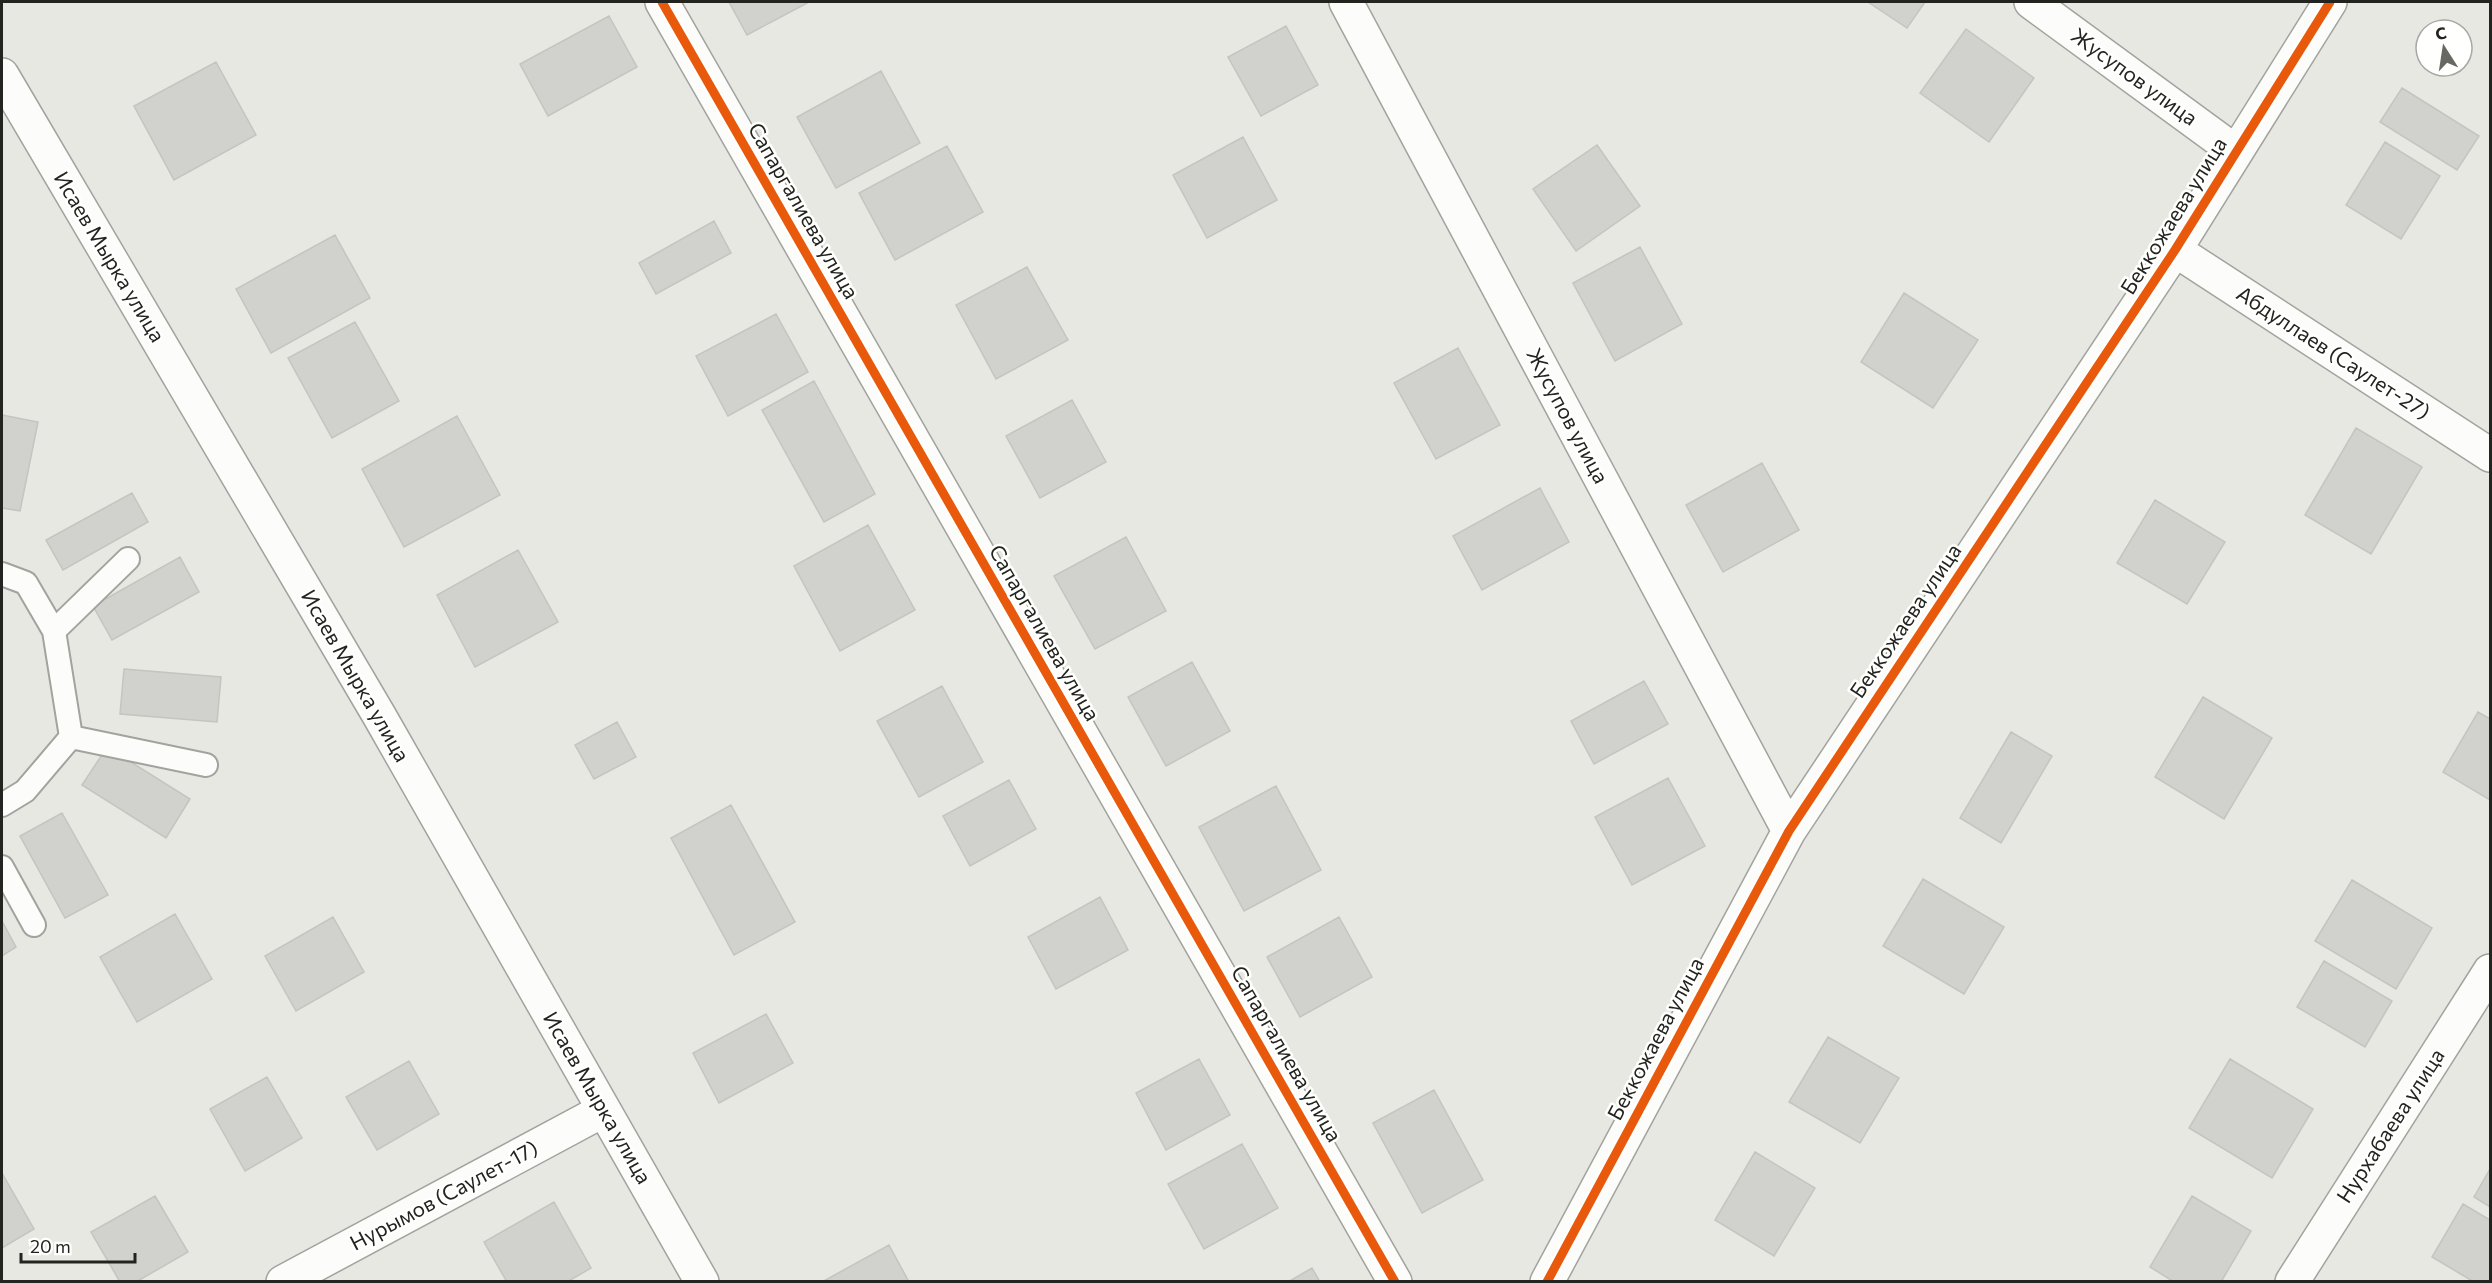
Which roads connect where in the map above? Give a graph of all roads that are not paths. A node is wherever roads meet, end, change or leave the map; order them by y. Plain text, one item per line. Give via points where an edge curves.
1 (662, 2) edge
2 (1346, 2) edge
3 (2031, 2) edge
4 (2330, 2) edge
5 (2, 75) edge
6 (2236, 152) junction
7 (2175, 250) junction
8 (2490, 455) edge
9 (128, 559) dead end
10 (2, 574) edge
11 (54, 632) junction
12 (71, 737) junction
13 (206, 765) dead end
14 (2, 805) edge
15 (1789, 831) junction
16 (2, 867) edge
17 (34, 925) dead end
18 (2490, 971) edge
19 (604, 1110) junction
20 (283, 1281) edge
21 (702, 1281) edge
22 (1395, 1281) edge
23 (1547, 1281) edge
24 (2292, 1281) edge

1 - 22 street, Сапаргалиева улица
2 - 15 street, Жусупов улица
3 - 6 street, Жусупов улица
4 - 6 street, Беккожаева улица
5 - 19 street, Исаев Мырка улица via 380,717
6 - 7 street, Беккожаева улица
7 - 8 street, Абдуллаев (Саулет-27)
7 - 15 street, Беккожаева улица
9 - 11 lane
10 - 11 lane via 26,583
11 - 12 lane
12 - 13 lane
12 - 14 lane via 25,791
15 - 23 street, Беккожаева улица
16 - 17 lane
18 - 24 street, Нурхабаева улица
19 - 20 street, Нурымов (Саулет-17)
19 - 21 street, Исаев Мырка улица

